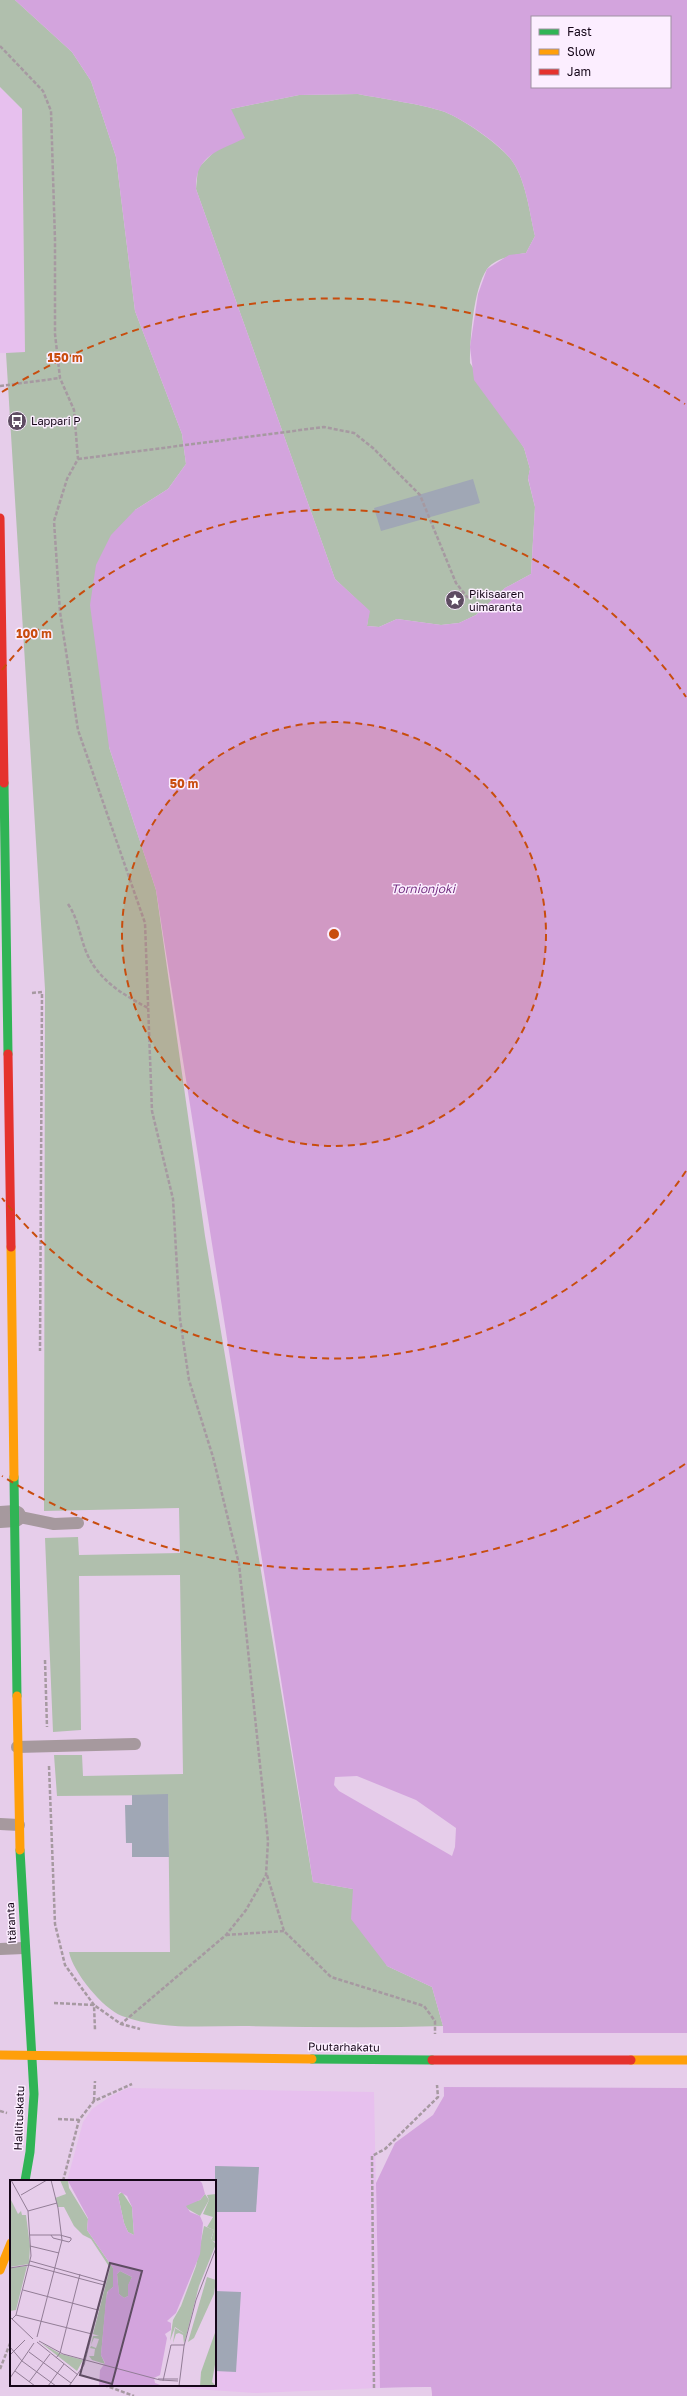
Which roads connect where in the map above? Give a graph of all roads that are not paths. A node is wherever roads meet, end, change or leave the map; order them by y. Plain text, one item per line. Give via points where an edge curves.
1 (0, 518) edge
2 (4, 994) edge
3 (7, 1516) edge
4 (78, 1523) dead end
5 (135, 1744) dead end
6 (17, 1747) junction
7 (0, 1824) edge
8 (19, 1825) junction
9 (24, 1948) junction
10 (0, 1949) edge
11 (0, 2055) edge
12 (33, 2055) junction
13 (687, 2060) edge
14 (25, 2180) edge
15 (10, 2245) edge
16 (0, 2270) edge

1 - 2 street, Itäranta
2 - 3 street, Itäranta
3 - 4 lane via 54,1524
3 - 6 street, Itäranta
5 - 6 lane
6 - 8 street, Itäranta
7 - 8 lane
8 - 9 street, Itäranta
9 - 10 lane
9 - 12 street, Itäranta
11 - 12 street, Puutarhakatu
12 - 13 street, Puutarhakatu, bridge
12 - 14 street, Hallituskatu via 30,2160
15 - 16 street

